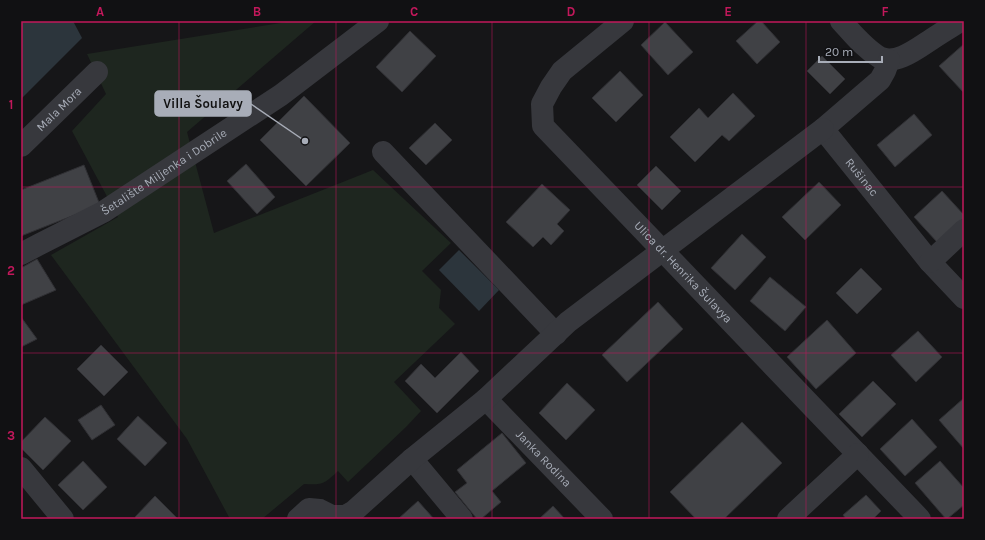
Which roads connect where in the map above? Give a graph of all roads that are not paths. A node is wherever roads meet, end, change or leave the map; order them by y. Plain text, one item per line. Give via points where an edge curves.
1 (378, 21) edge
2 (623, 21) edge
3 (841, 21) edge
4 (960, 21) edge
5 (889, 60) junction
6 (97, 72) dead end
7 (824, 129) junction
8 (21, 146) edge
9 (383, 152) dead end
10 (964, 230) edge
11 (663, 251) junction
12 (21, 254) edge
13 (930, 262) junction
14 (964, 298) edge
15 (556, 334) junction
16 (486, 399) junction
17 (858, 454) junction
18 (412, 459) junction
19 (21, 468) edge
20 (63, 519) edge
21 (298, 519) edge
22 (462, 519) edge
23 (602, 519) edge
24 (788, 519) edge
25 (920, 519) edge

1 - 12 street, Šetalište Miljenka i Dobrile via 281,95 103,212
2 - 11 street, Ulica dr. Henrika Šulavya via 562,71 542,104 543,126
3 - 5 street via 864,46
4 - 5 street via 910,54
5 - 7 street via 880,80
6 - 8 street, Mala Mora
7 - 11 street
7 - 13 street, Rušinac
9 - 15 street
10 - 13 street
11 - 15 street via 568,322
11 - 17 street, Ulica dr. Henrika Šulavya
13 - 14 street, Rušinac
15 - 16 street
16 - 18 street
16 - 23 street, Janka Rodina
17 - 24 street
17 - 25 street, Ulica dr. Henrika Šulavya
18 - 21 street via 354,511 345,516 332,516 320,510 309,510
18 - 22 street
19 - 20 street

